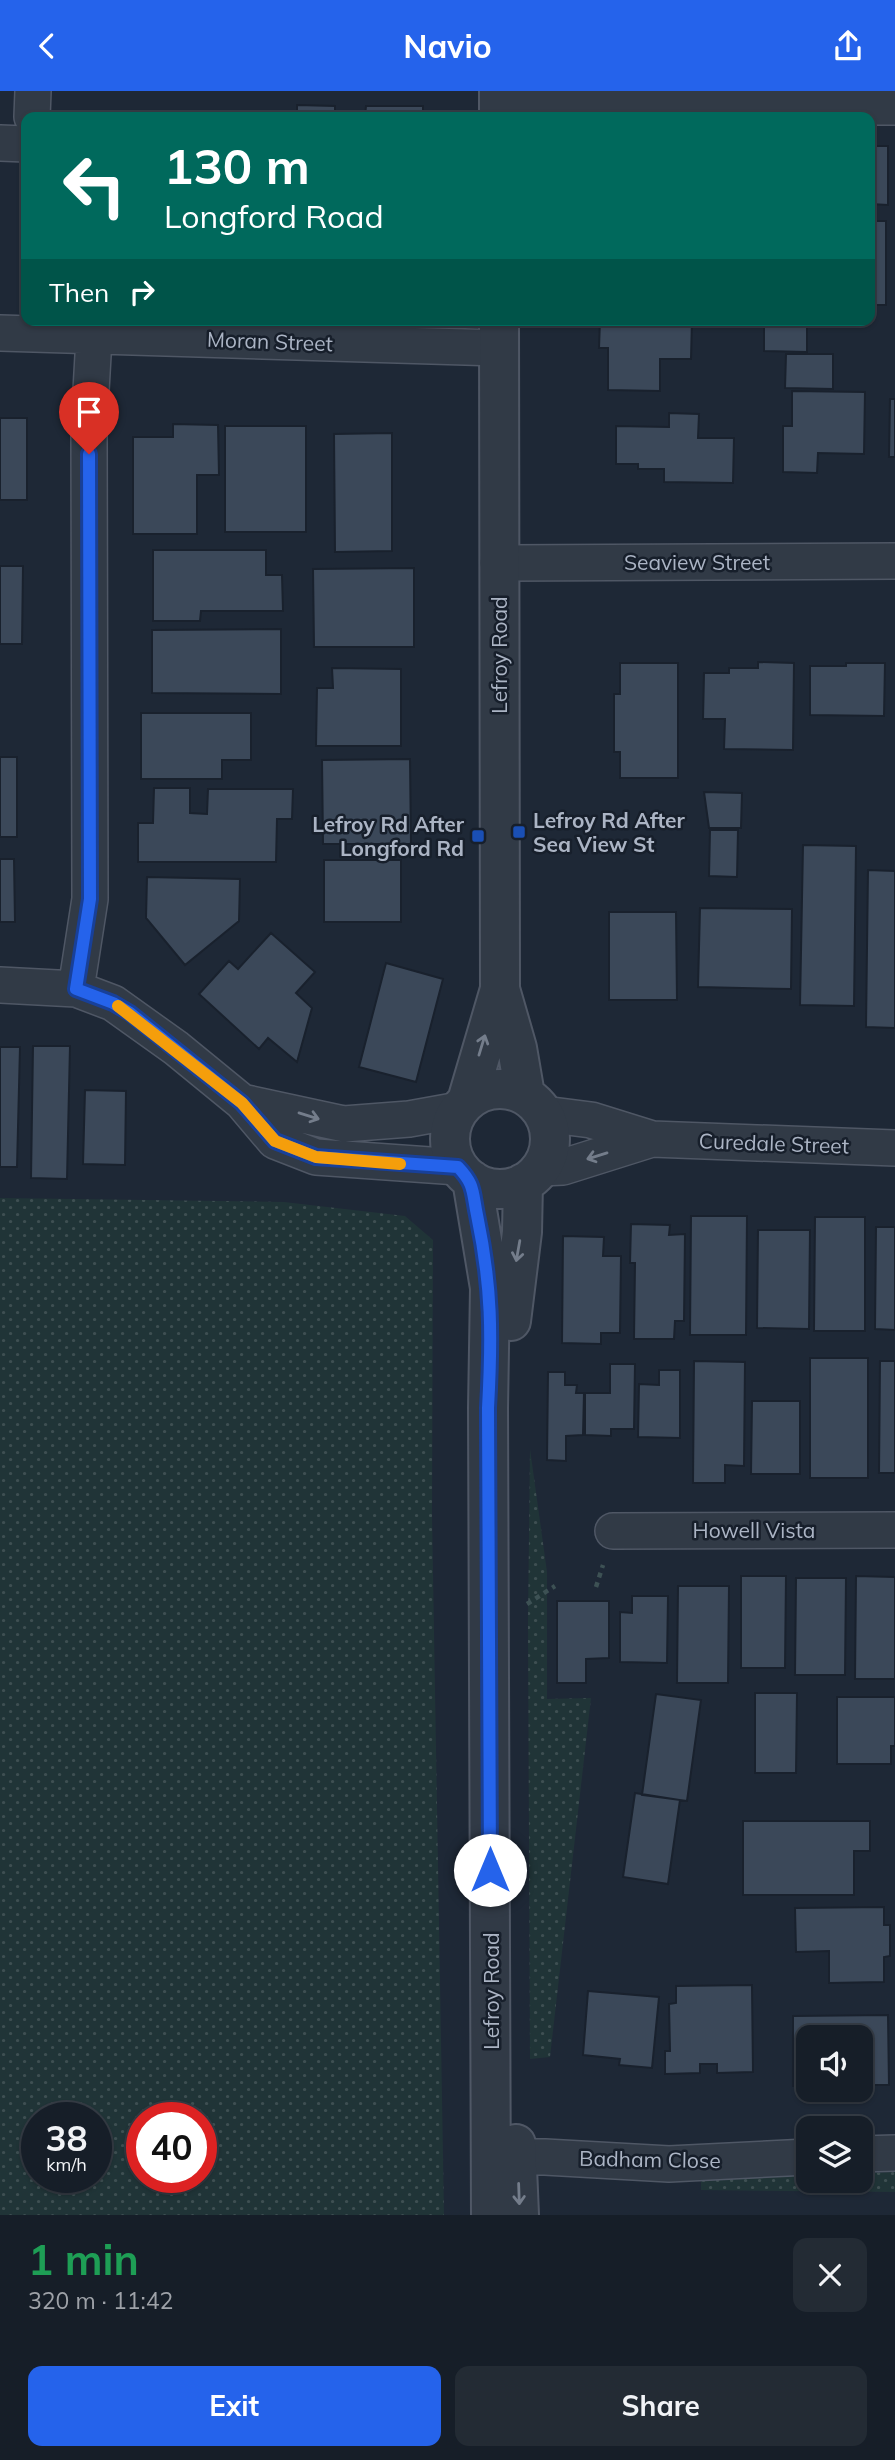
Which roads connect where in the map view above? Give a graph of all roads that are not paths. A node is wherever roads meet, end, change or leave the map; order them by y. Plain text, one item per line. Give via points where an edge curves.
1 (33, 91) edge
2 (499, 105) edge
3 (895, 107) edge
4 (32, 112) edge
5 (0, 143) edge
6 (21, 144) edge
7 (94, 328) edge
8 (0, 333) edge
9 (499, 334) edge
10 (895, 561) edge
11 (498, 563) junction
12 (0, 985) edge
13 (76, 989) junction
14 (500, 989) junction
15 (242, 1103) junction
16 (463, 1105) junction
17 (535, 1105) junction
18 (652, 1139) junction
19 (895, 1148) edge
20 (465, 1174) junction
21 (532, 1176) junction
22 (895, 1530) edge
23 (614, 1531) dead end
24 (895, 2153) edge
25 (873, 2154) edge
26 (504, 2157) junction
27 (796, 2158) edge
28 (491, 2215) edge
29 (519, 2215) edge

1 - 4 street
2 - 3 street
5 - 6 street
7 - 8 street, Moran Street
7 - 9 street, Moran Street
7 - 13 street via 89,426 90,899
9 - 11 street, Lefroy Road
10 - 11 street, Seaview Street
11 - 14 street, Lefroy Road
12 - 13 street
13 - 15 street via 130,1013
16 -> 14 street, Lefroy Road
14 - 17 street, Lefroy Road
15 -> 16 street via 344,1123 409,1119
15 - 20 street via 275,1141 293,1150 316,1157
16 - 17 street via 480,1092 496,1089 511,1089
16 - 20 street, Lefroy Road via 450,1138
17 - 18 street, Curedale Street
17 - 21 street, Lefroy Road via 550,1142
18 - 19 street, Curedale Street
18 -> 21 street, Curedale Street
20 - 21 street via 497,1189
20 - 26 street, Lefroy Road via 486,1250 492,1339 488,1436
21 -> 26 street, Lefroy Road via 506,1408 511,2041
22 - 23 street, Howell Vista
24 - 25 street
26 - 27 street, Badham Close via 669,2164
26 - 28 street, Lefroy Road
26 -> 29 street, Lefroy Road

